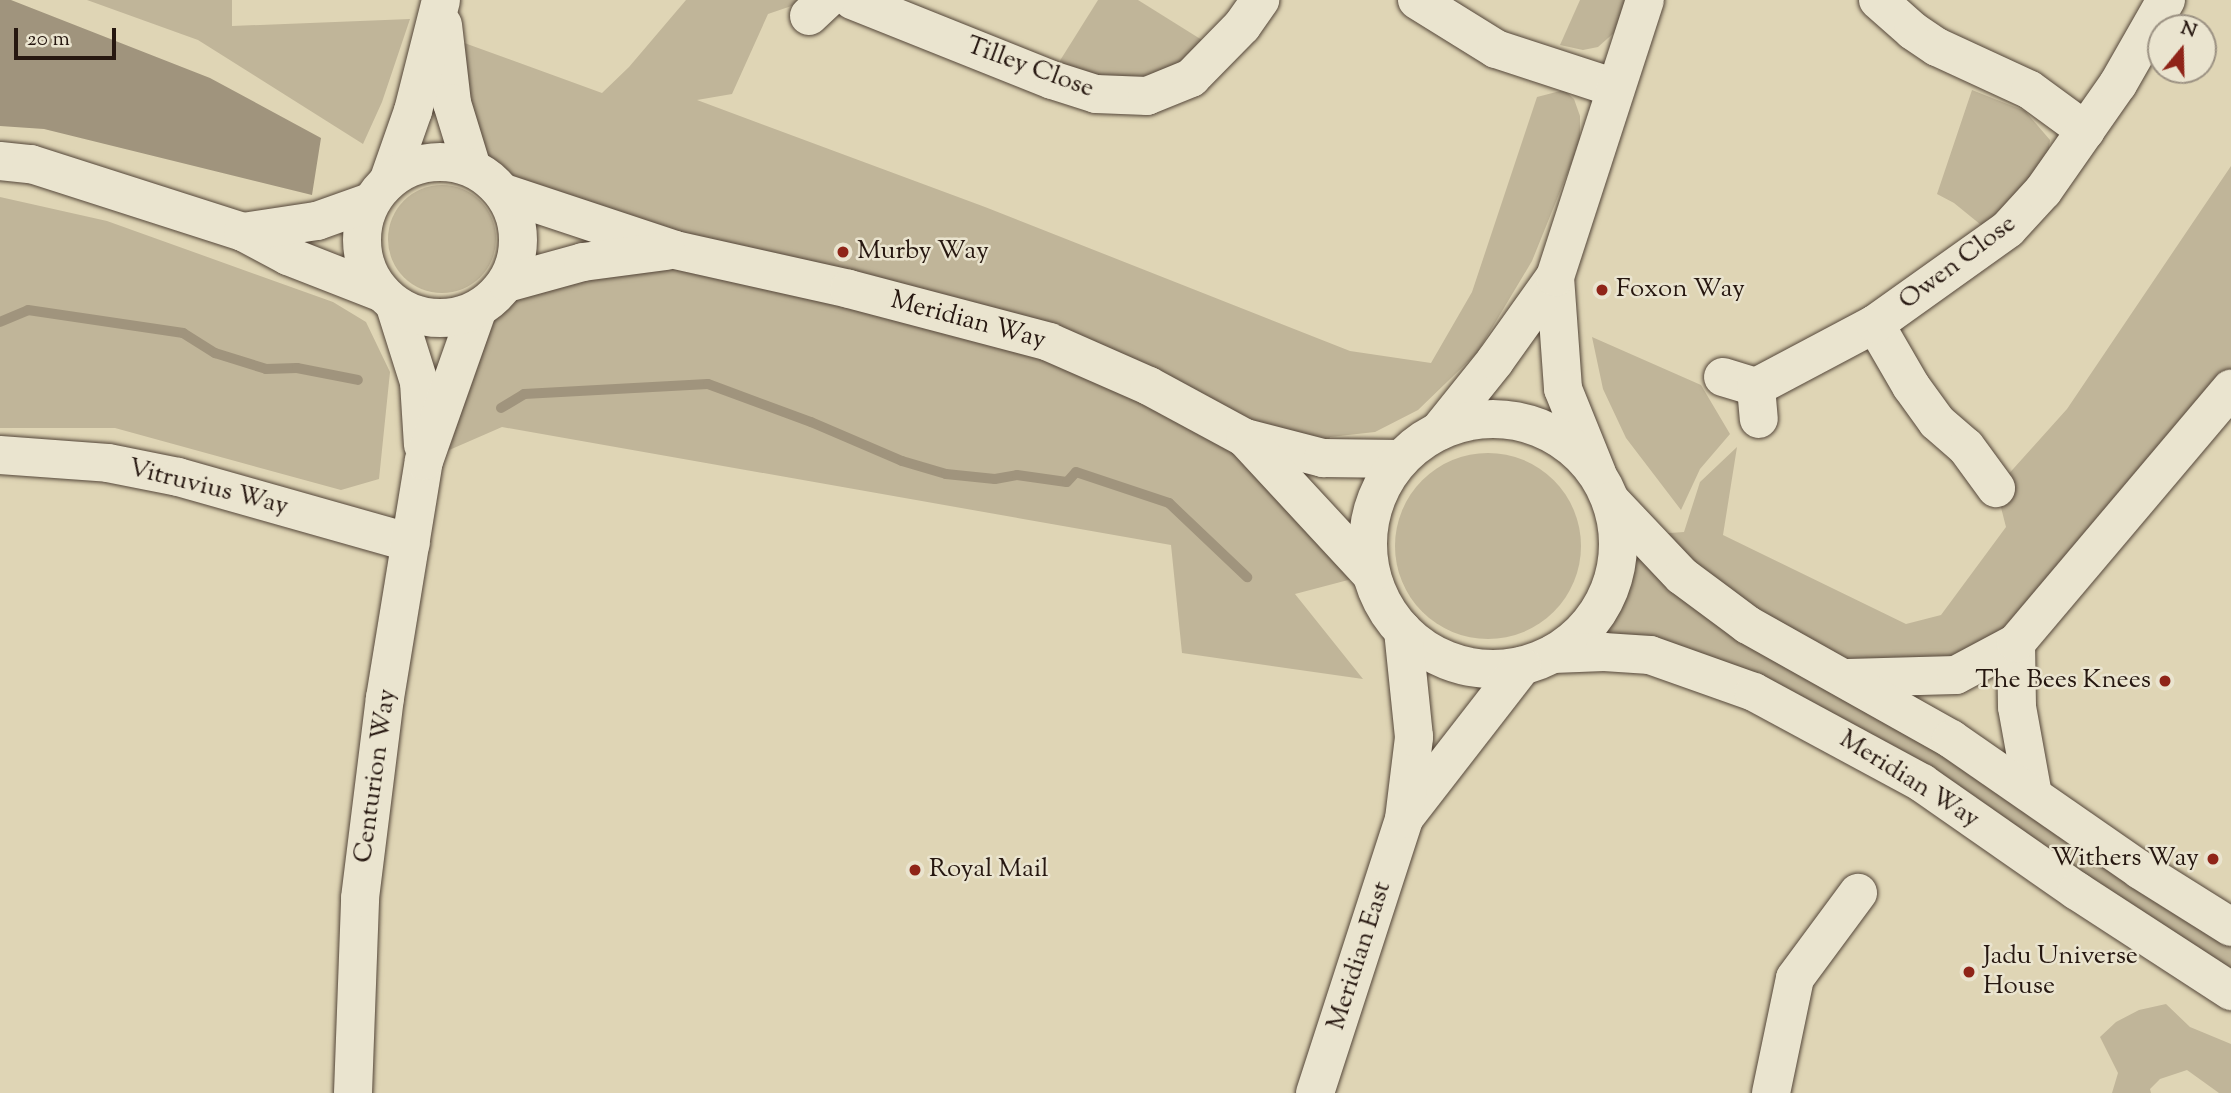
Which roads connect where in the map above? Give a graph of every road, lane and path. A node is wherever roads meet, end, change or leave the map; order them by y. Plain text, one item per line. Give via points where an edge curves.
1 (852, 0) edge
2 (1260, 0) edge
3 (1417, 0) edge
4 (1645, 0) edge
5 (1878, 0) edge
6 (2166, 0) edge
7 (441, 3) edge
8 (1615, 88) junction
9 (2086, 131) junction
10 (0, 161) edge
11 (472, 167) junction
12 (379, 191) junction
13 (504, 193) junction
14 (243, 232) junction
15 (676, 250) junction
16 (1555, 277) junction
17 (507, 283) junction
18 (387, 299) junction
19 (477, 311) junction
20 (1875, 324) junction
21 (2231, 389) edge
22 (1746, 394) dead end
23 (1439, 431) junction
24 (1245, 438) junction
25 (0, 455) edge
26 (1401, 459) junction
27 (424, 461) junction
28 (1604, 487) junction
29 (1996, 488) dead end
30 (411, 542) junction
31 (1371, 574) junction
32 (1403, 631) junction
33 (2016, 643) junction
34 (1537, 660) junction
35 (1848, 678) junction
36 (2033, 795) junction
37 (1404, 818) junction
38 (1858, 892) dead end
39 (2231, 927) edge
40 (2231, 991) edge
41 (352, 1093) edge
42 (1315, 1093) edge
43 (1771, 1093) edge

1 - 2 street, Tilley Close via 1052,80 1096,94 1147,96 1191,78 1242,26
3 - 8 street via 1496,49
4 - 8 street
5 - 9 street via 1937,47 2030,90
6 - 9 street, Owen Close
7 - 11 street via 452,103
7 - 12 street via 413,111
8 - 16 street
9 - 20 street, Owen Close via 2043,191 2008,229
10 - 14 street via 31,164
11 - 12 street via 444,161 415,165
11 - 13 street
12 - 14 street via 317,221
12 - 18 street via 361,233 364,264
13 - 15 street, Meridian Way
13 - 17 street via 517,221 519,253
14 - 18 street
15 - 17 street, Meridian Way via 583,262
15 - 24 street, Meridian Way via 849,289 1049,342 1149,386
16 - 23 street
16 - 28 street via 1563,389
17 - 19 street
18 - 19 street via 435,320
18 - 27 street, Centurion Way via 419,382
19 - 27 street, Centurion Way
20 - 22 street, Owen Close
20 - 29 street, Owen Close via 1917,395 1937,422 1966,447
21 - 33 street
23 - 26 street
23 - 28 street via 1473,420 1508,420 1542,429 1573,447
24 - 26 street, Meridian Way via 1323,458
24 - 31 street, Meridian Way
25 - 30 street, Vitruvius Way via 108,463 178,477
26 - 31 street via 1386,479 1369,525
27 - 30 street, Centurion Way
28 - 34 street via 1618,526 1619,551 1606,600 1592,622
28 - 35 street, Meridian Way via 1682,576 1748,625
30 - 41 street, Centurion Way via 364,856
31 - 32 street via 1383,605
32 - 34 street via 1428,651 1458,664 1490,670
32 - 37 street, Meridian East via 1414,737
33 - 35 street via 1956,675
33 - 36 street via 2017,707
34 - 37 street, Meridian East
34 - 40 street, Meridian Way via 1604,652 1650,655 1754,692 1922,783
35 - 36 street, Meridian Way
36 - 39 street, Meridian Way
37 - 42 street, Meridian East
38 - 43 street via 1795,978

